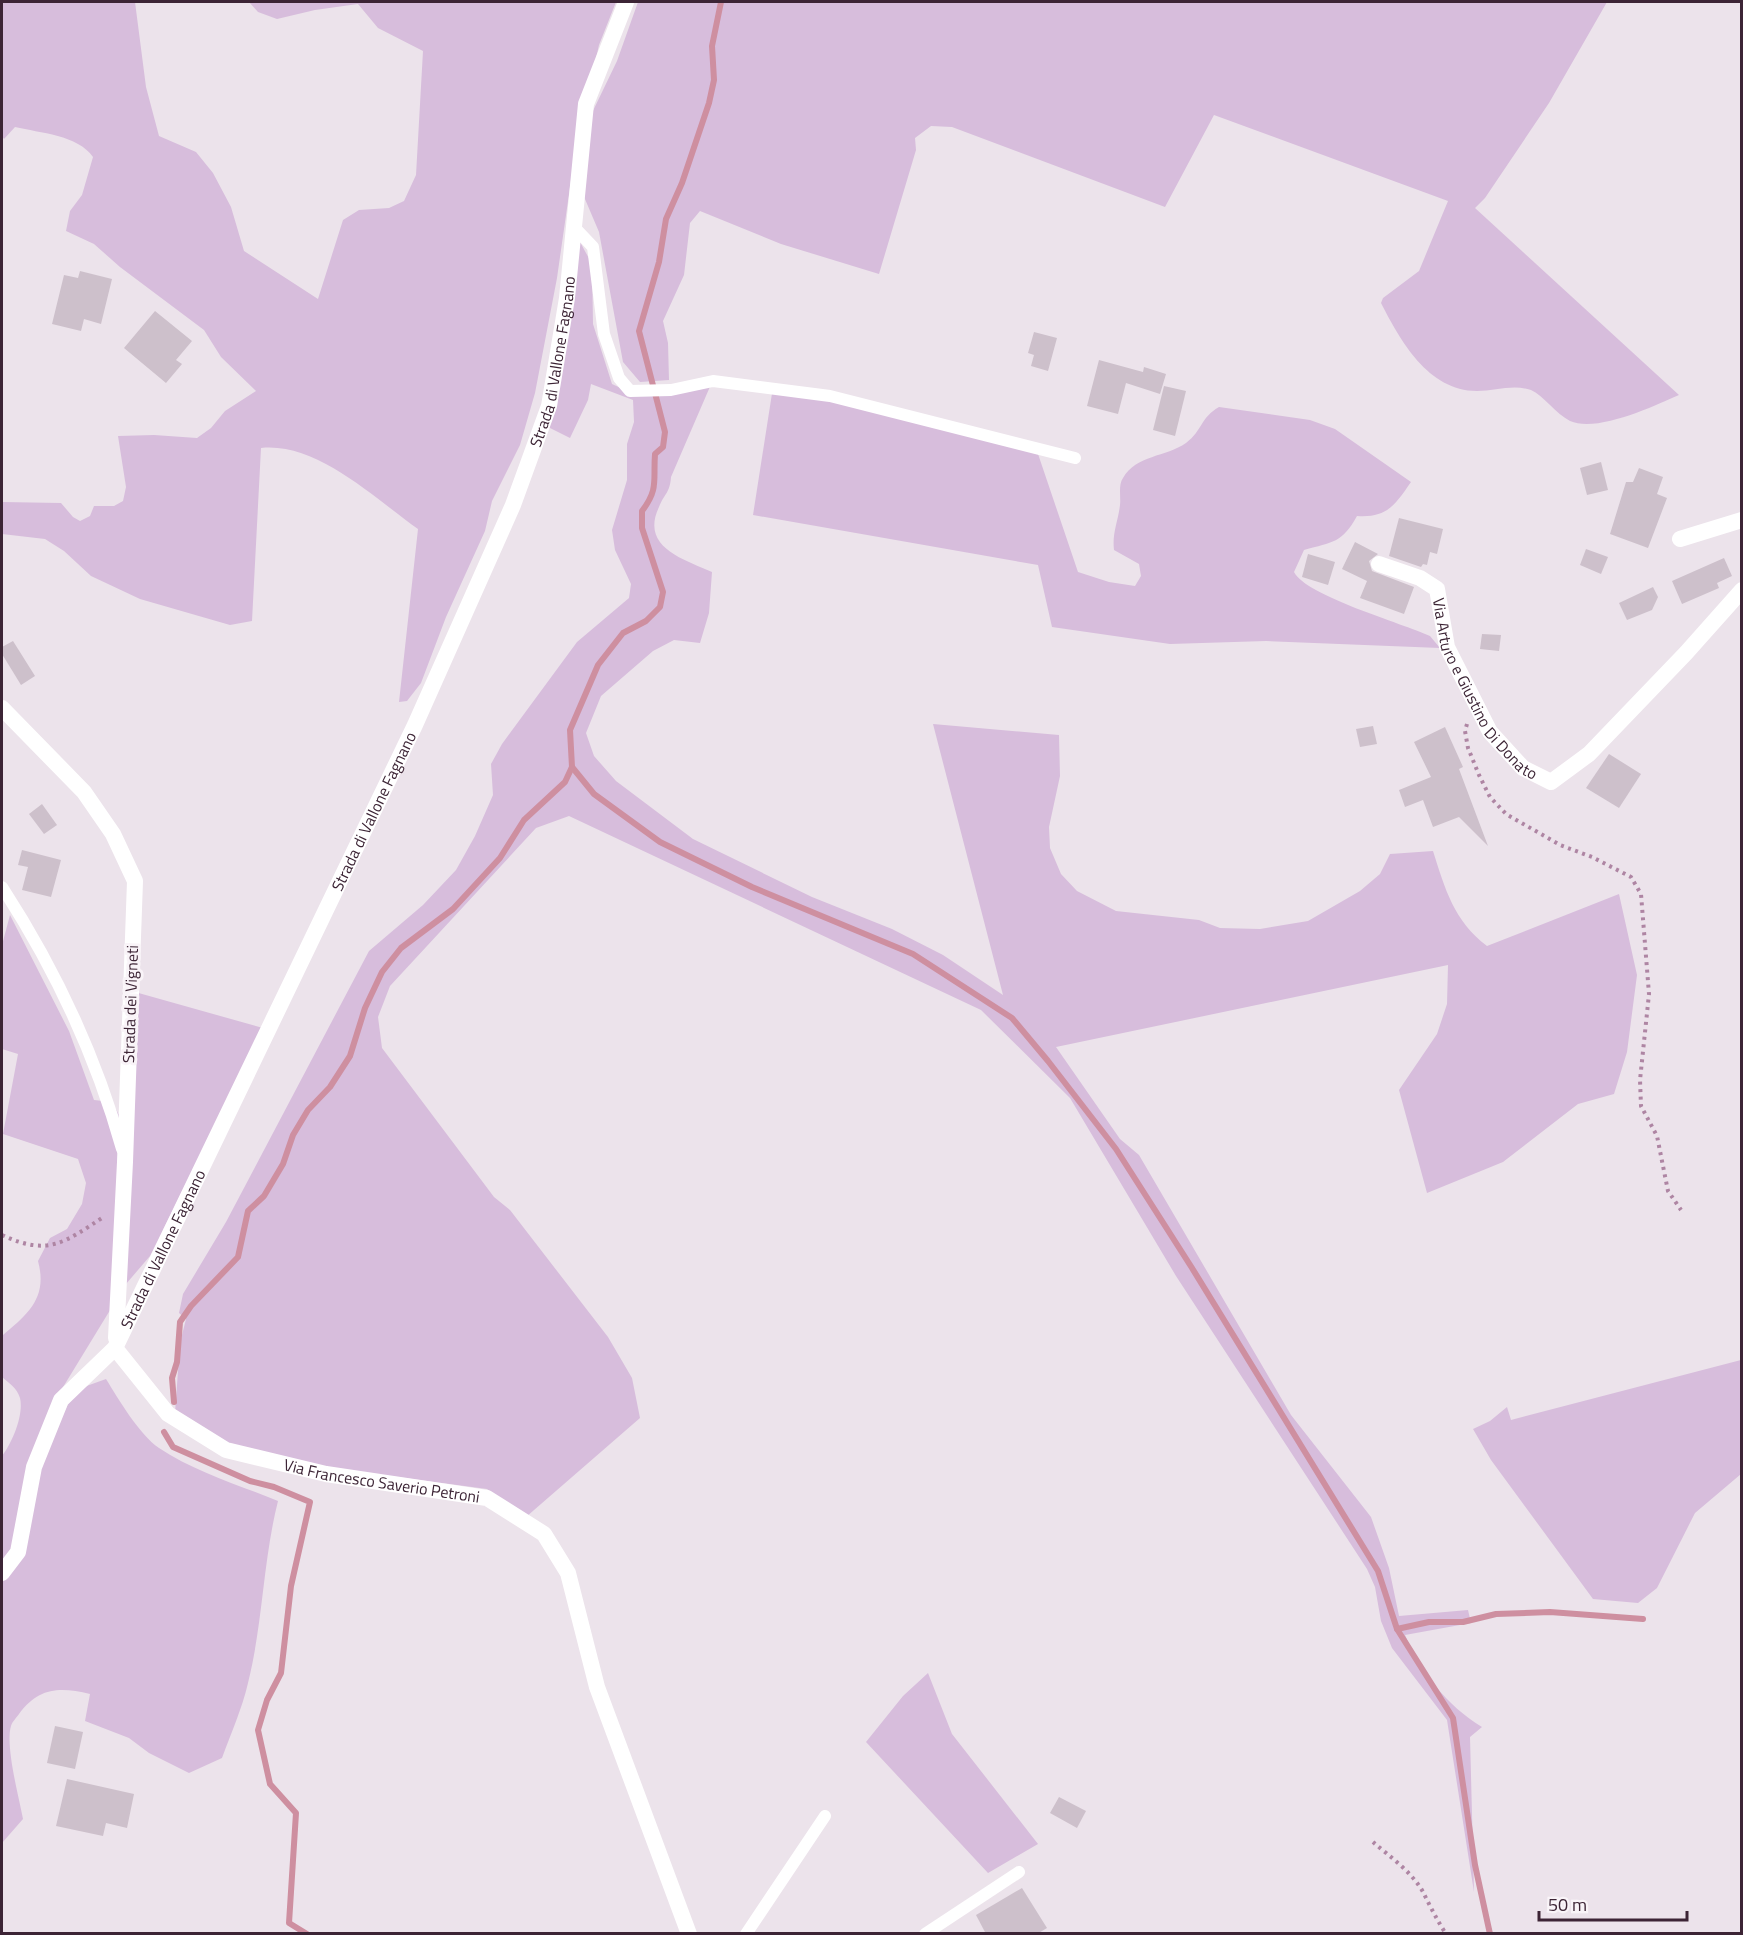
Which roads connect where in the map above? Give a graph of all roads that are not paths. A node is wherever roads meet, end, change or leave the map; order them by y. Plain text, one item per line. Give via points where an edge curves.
1 (626, 2) edge
2 (574, 227) junction
3 (1075, 458) dead end
4 (1742, 520) edge
5 (1680, 539) dead end
6 (1379, 564) dead end
7 (1742, 590) edge
8 (2, 708) edge
9 (2, 887) edge
10 (125, 1162) junction
11 (115, 1348) junction
12 (2, 1573) edge
13 (825, 1816) dead end
14 (1019, 1872) dead end
15 (689, 1934) edge
16 (746, 1934) edge
17 (925, 1934) edge

1 - 2 street, Strada di Vallone Fagnano via 586,104
2 - 3 lane via 593,247 604,334 619,378 630,391 671,390 713,381 830,396
2 - 11 street, Strada di Vallone Fagnano via 549,406 513,505 415,725
4 - 5 street
6 - 7 street, Via Arturo e Giustino Di Donato via 1420,578 1437,589 1447,647 1490,732 1523,768 1551,782 1589,754
8 - 10 street, Strada dei Vigneti via 84,792 112,834 135,881
9 - 10 lane via 63,994 111,1110
10 - 11 street, Strada dei Vigneti
11 - 12 street, Strada di Vallone Fagnano via 61,1400 33,1467 18,1552
11 - 15 street, Via Francesco Saverio Petroni via 168,1414 226,1450 326,1474 487,1498 544,1534 568,1573 597,1687
13 - 16 lane
14 - 17 lane

